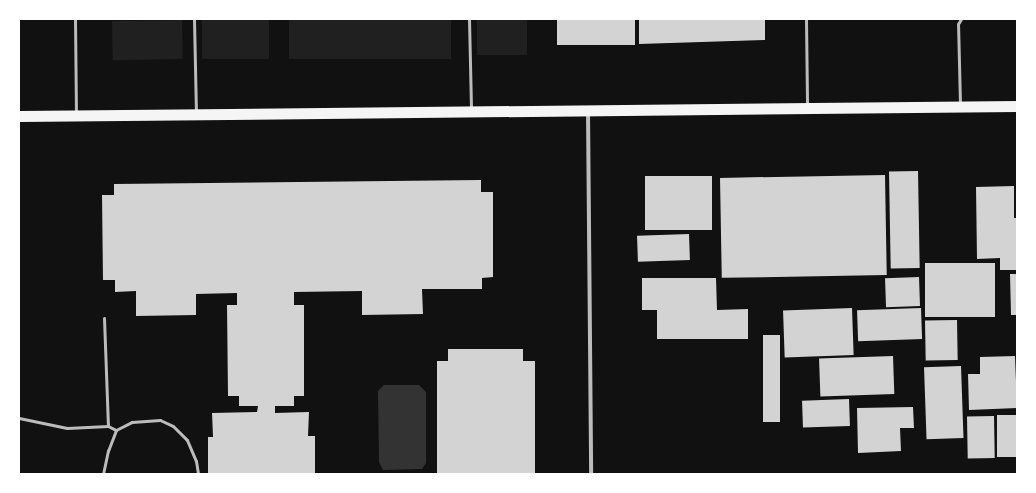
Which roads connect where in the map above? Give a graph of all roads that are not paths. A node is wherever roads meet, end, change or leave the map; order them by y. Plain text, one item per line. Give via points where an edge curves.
1 (75, 19) edge
2 (194, 19) edge
3 (469, 19) edge
4 (806, 19) edge
5 (960, 19) edge
6 (1017, 106) edge
7 (960, 107) junction
8 (807, 108) junction
9 (588, 110) junction
10 (471, 112) junction
11 (196, 114) junction
12 (76, 115) junction
13 (19, 116) edge
14 (104, 318) dead end
15 (19, 418) edge
16 (108, 426) junction
17 (116, 430) junction
18 (103, 474) edge
19 (198, 474) edge
20 (591, 474) edge

1 - 12 lane
2 - 11 lane
3 - 10 lane
4 - 8 lane
5 - 7 lane
6 - 7 highway
7 - 8 highway
8 - 9 highway
9 - 10 highway
9 - 20 street
10 - 11 highway
11 - 12 highway
12 - 13 highway
14 - 16 lane
15 - 16 lane via 67,428
16 - 17 lane
17 - 18 lane
17 - 19 lane via 132,422 151,420 160,420 173,426 188,440

